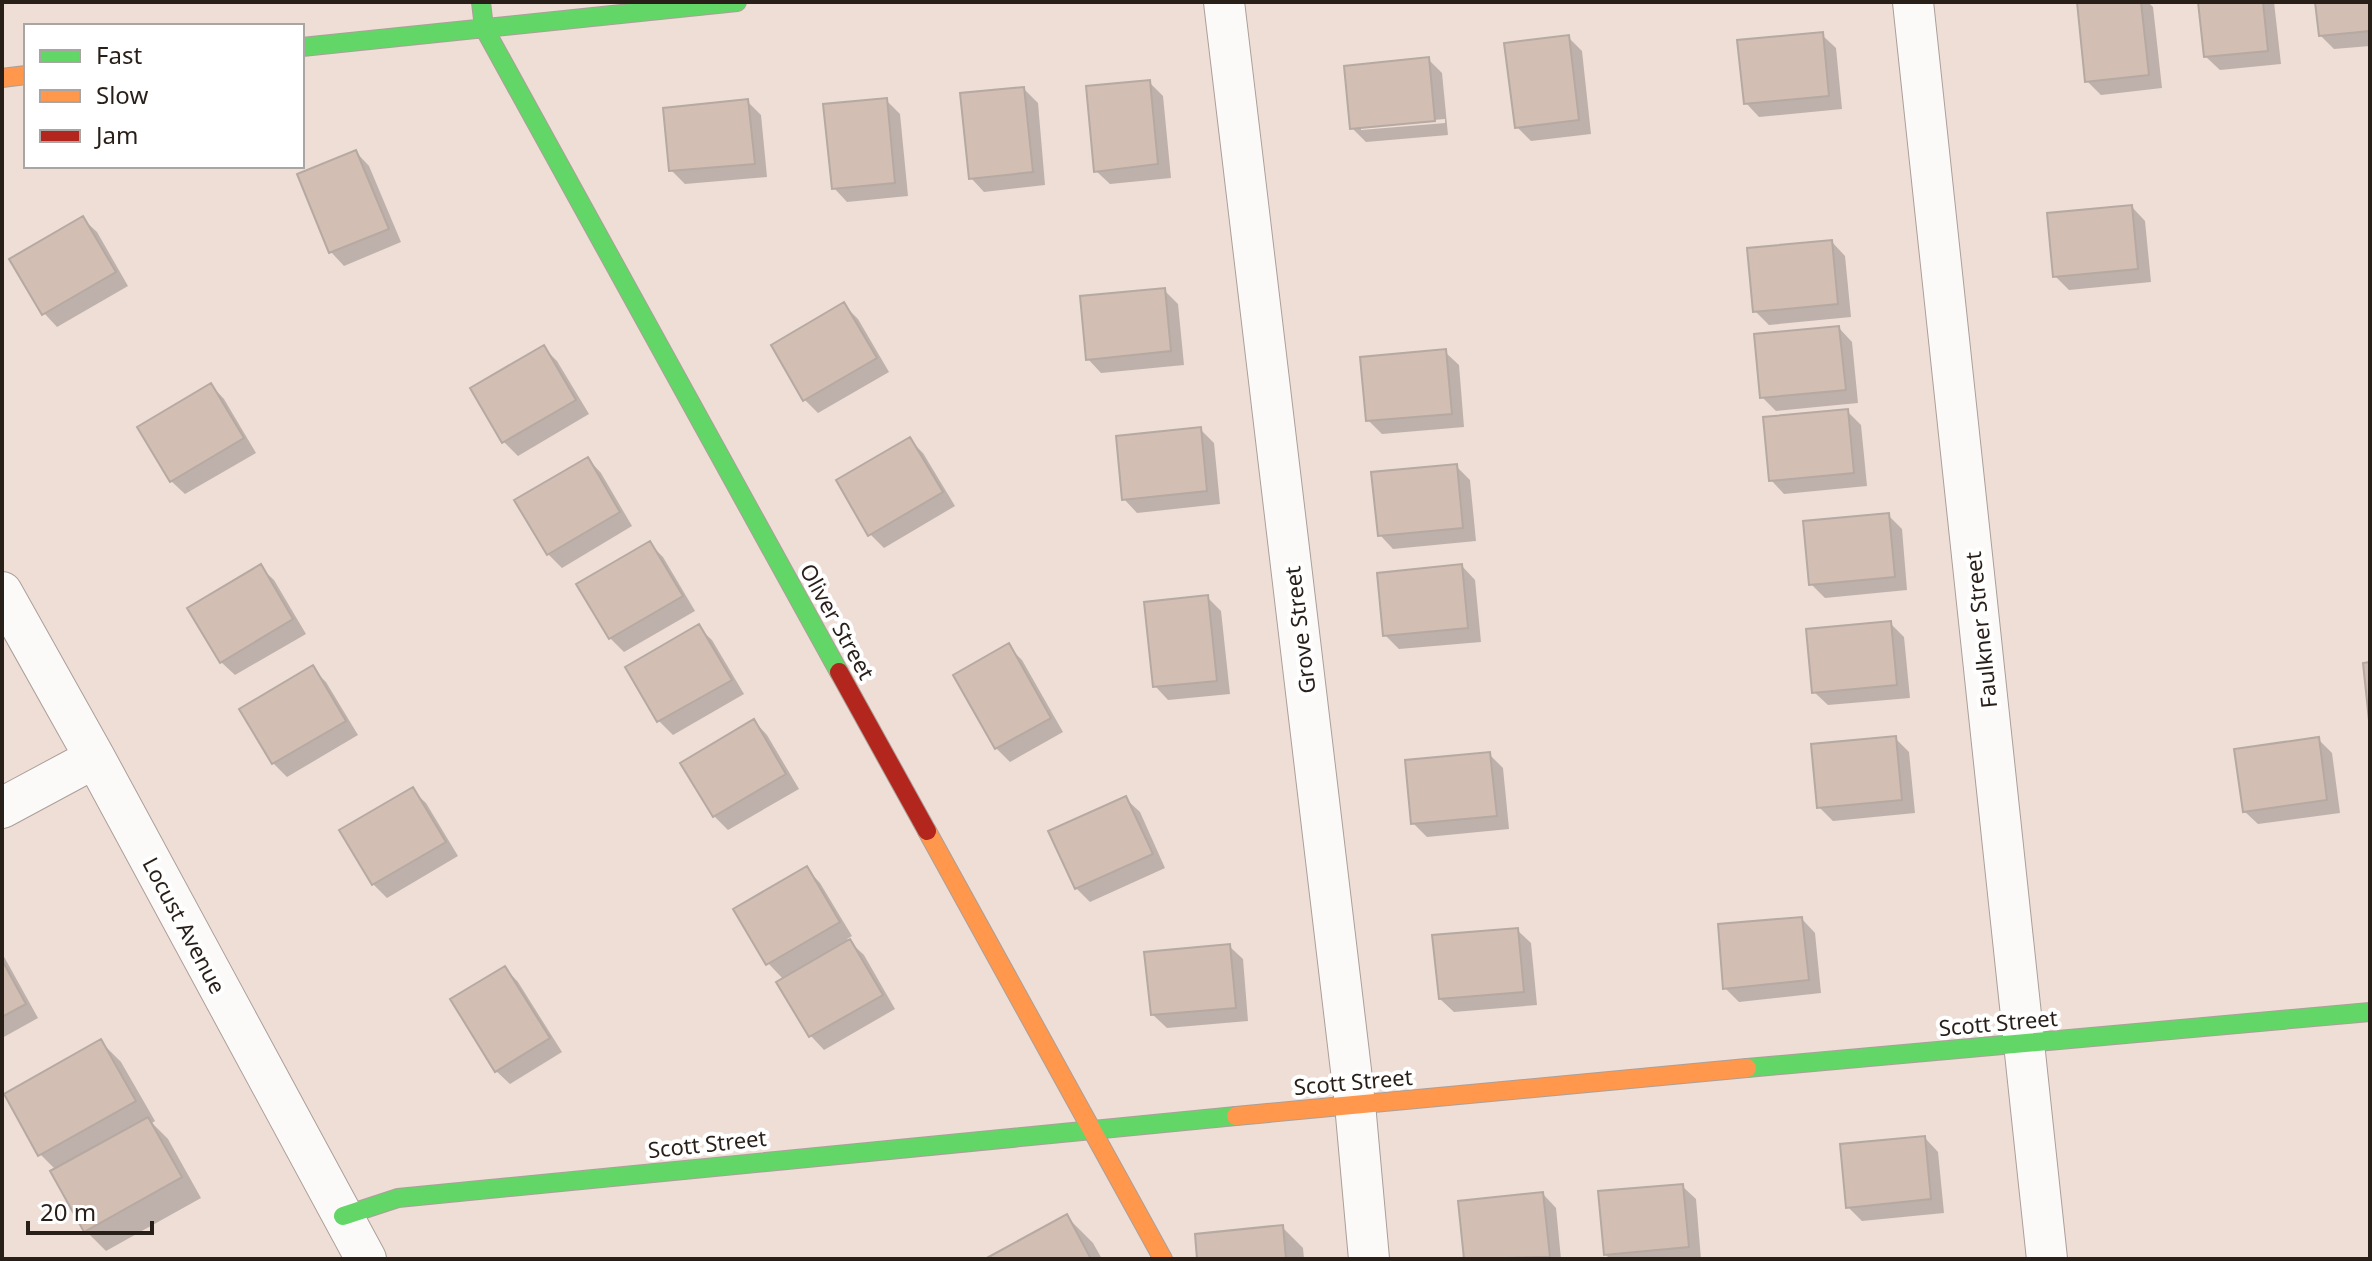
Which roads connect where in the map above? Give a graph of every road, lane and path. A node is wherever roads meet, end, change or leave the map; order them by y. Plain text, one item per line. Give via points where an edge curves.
1 (481, 2) edge
2 (737, 2) edge
3 (1224, 2) edge
4 (1913, 2) edge
5 (484, 28) junction
6 (304, 47) edge
7 (24, 75) edge
8 (2, 78) edge
9 (2, 592) edge
10 (95, 758) junction
11 (2, 808) edge
12 (2370, 1012) edge
13 (2025, 1044) junction
14 (1355, 1104) junction
15 (1092, 1130) junction
16 (343, 1216) junction
17 (366, 1259) edge
18 (1163, 1259) edge
19 (1369, 1259) edge
20 (2047, 1259) edge

1 - 5 street, Oliver Street
2 - 5 street
3 - 14 street, Grove Street
4 - 13 street, Faulkner Street
5 - 6 street
5 - 15 street, Oliver Street
7 - 8 street
9 - 10 street, Locust Avenue
10 - 11 street
10 - 16 street, Locust Avenue
12 - 13 street, Scott Street
13 - 14 street, Scott Street
13 - 20 street, Faulkner Street
14 - 15 street, Scott Street
14 - 19 street, Grove Street
15 - 16 street, Scott Street via 398,1198
15 - 18 street, Oliver Street
16 - 17 street, Locust Avenue

